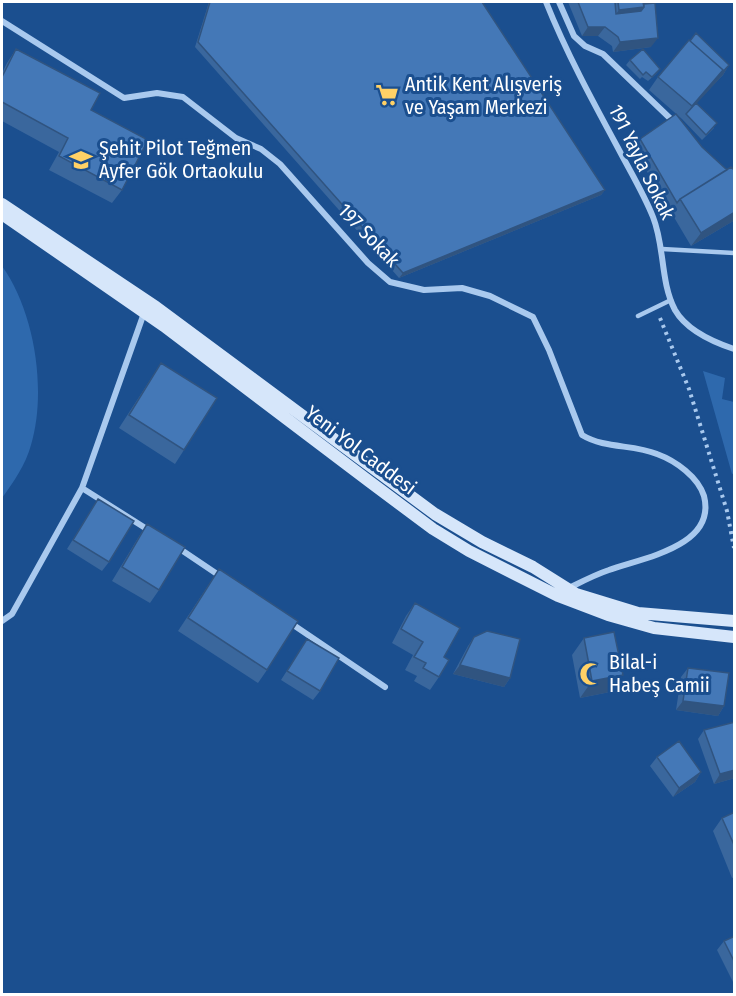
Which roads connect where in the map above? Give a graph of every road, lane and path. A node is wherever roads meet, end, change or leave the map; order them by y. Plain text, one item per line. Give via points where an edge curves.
1 (546, 2) edge
2 (559, 2) edge
3 (2, 21) edge
4 (678, 126) edge
5 (2, 204) edge
6 (2, 214) edge
7 (662, 249) junction
8 (735, 253) edge
9 (671, 300) junction
10 (656, 307) junction
11 (144, 313) junction
12 (638, 316) dead end
13 (735, 349) edge
14 (82, 488) junction
15 (157, 535) edge
16 (167, 541) edge
17 (735, 548) edge
18 (233, 585) edge
19 (566, 589) junction
20 (281, 617) edge
21 (2, 621) edge
22 (735, 621) edge
23 (734, 637) edge
24 (385, 687) dead end

1 - 7 street, 191 Yayla Sokak via 647,204
2 - 4 street via 574,36 603,54
3 - 19 street, 197 Sokak via 124,98 157,93 183,98 236,138 261,149 280,164 368,263 390,282 423,290 462,288 490,296 533,317 582,435 594,442 658,454 694,478 705,501 704,517 695,533 657,556 608,570
5 - 19 main road, Yeni Yol Caddesi via 156,307 435,514
6 - 11 main road, Yeni Yol Caddesi
7 - 8 lane
7 - 9 street, 191 Yayla Sokak
9 - 10 lane
9 - 13 street, 191 Yayla Sokak via 691,327 706,338
10 - 12 lane
10 - 17 path via 688,389
11 - 14 street
11 - 23 main road, Yeni Yol Caddesi via 433,529 469,551 558,596 608,615 654,628
14 - 15 street
14 - 21 street via 12,614
16 - 18 street
19 - 22 main road, Yeni Yol Caddesi via 638,613
20 - 24 street

